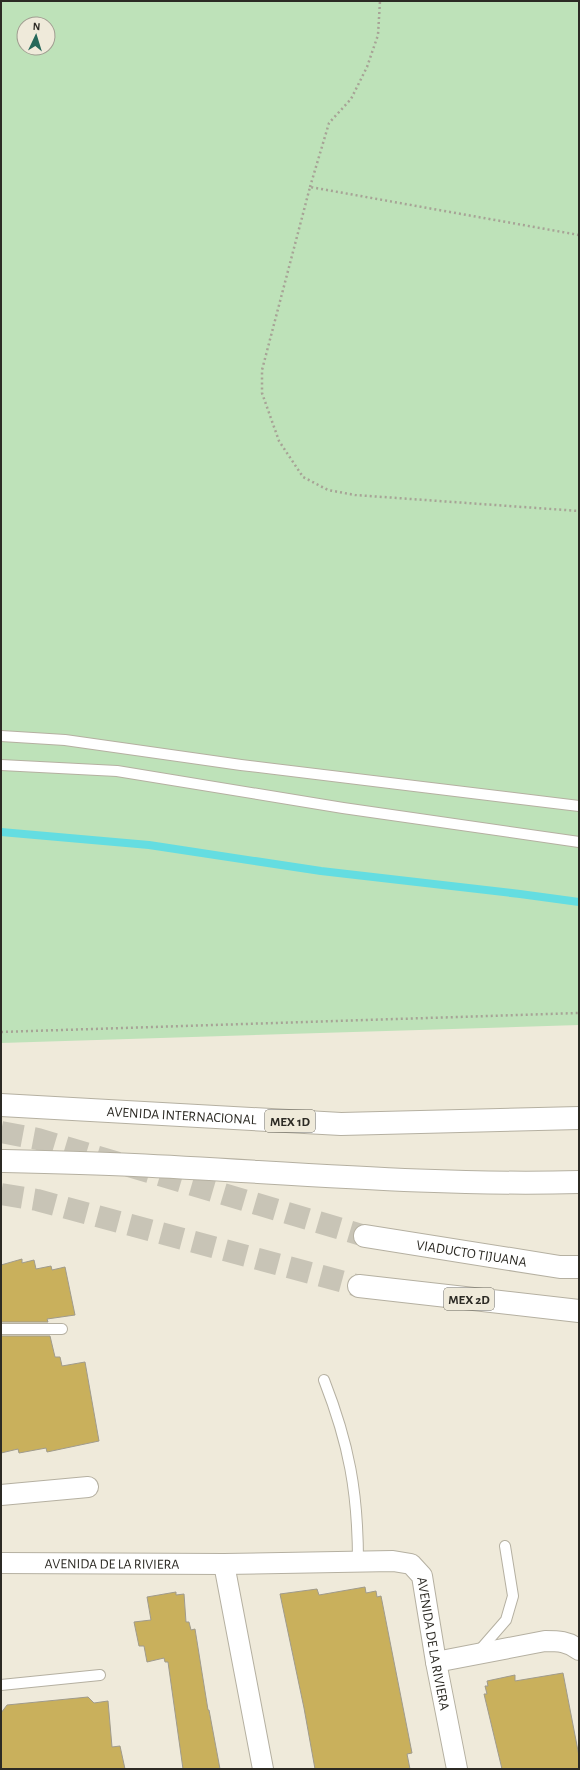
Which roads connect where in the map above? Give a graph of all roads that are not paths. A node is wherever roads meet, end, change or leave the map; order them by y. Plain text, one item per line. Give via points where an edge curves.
1 (1, 736) edge
2 (1, 765) edge
3 (579, 806) edge
4 (579, 842) edge
5 (1, 1105) edge
6 (579, 1118) edge
7 (1, 1161) edge
8 (579, 1182) edge
9 (365, 1236) tunnel mouth
10 (579, 1268) edge
11 (359, 1286) tunnel mouth
12 (579, 1311) edge
13 (1, 1329) edge
14 (62, 1329) dead end
15 (324, 1380) dead end
16 (88, 1487) dead end
17 (1, 1495) edge
18 (505, 1546) dead end
19 (358, 1562) junction
20 (1, 1564) edge
21 (224, 1564) junction
22 (579, 1650) edge
23 (476, 1654) junction
24 (436, 1662) junction
25 (100, 1675) dead end
26 (1, 1685) edge
27 (263, 1769) edge
28 (457, 1769) edge

1 - 3 lane via 65,740 241,766
2 - 4 lane via 117,771 343,808
5 - 6 highway, AVENIDA INTERNACIONAL / MEX 1D via 341,1124
7 - 8 highway via 134,1165 313,1176 531,1183
9 - 10 highway, VIADUCTO TIJUANA
11 - 12 highway, MEX 2D
13 - 14 lane
15 - 19 lane via 338,1414 350,1465 358,1524
16 - 17 street
18 - 23 lane via 513,1596 506,1620
19 - 21 street, AVENIDA DE LA RIVIERA
19 - 24 street, AVENIDA DE LA RIVIERA via 406,1563 422,1576
20 - 21 street, AVENIDA DE LA RIVIERA
21 - 27 street
22 - 23 street via 572,1644 553,1641
23 - 24 street
24 - 28 street, AVENIDA DE LA RIVIERA
25 - 26 lane

